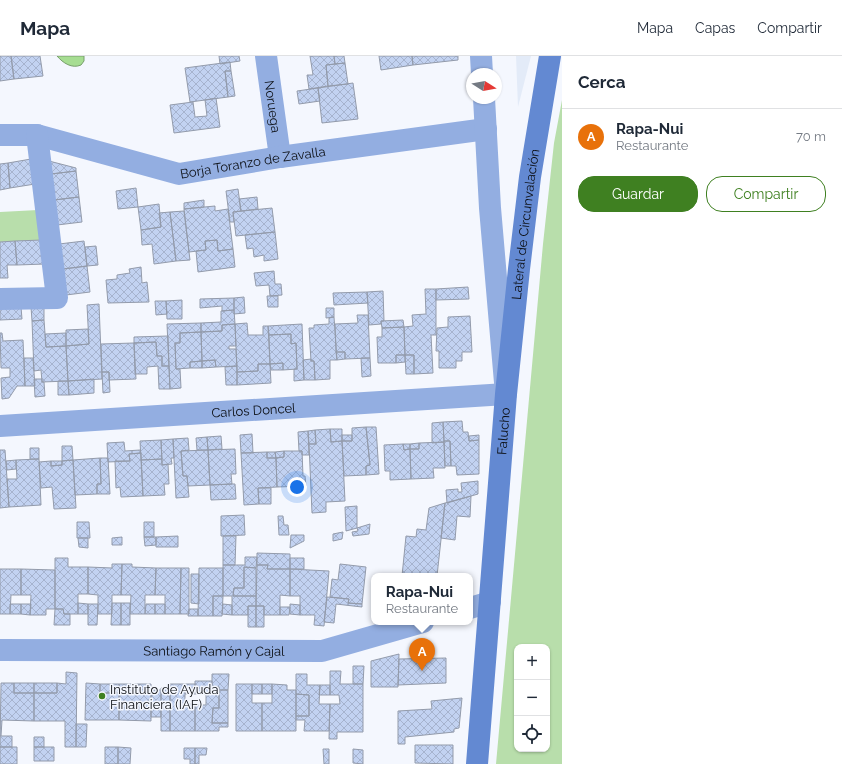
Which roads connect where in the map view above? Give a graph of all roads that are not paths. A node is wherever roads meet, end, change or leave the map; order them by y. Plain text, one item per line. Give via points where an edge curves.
1 (266, 56) edge
2 (481, 56) edge
3 (550, 56) edge
4 (482, 68) edge
5 (484, 104) edge
6 (486, 129) junction
7 (0, 135) edge
8 (37, 135) junction
9 (280, 157) junction
10 (0, 299) edge
11 (506, 394) junction
12 (0, 426) edge
13 (480, 605) edge
14 (413, 625) edge
15 (0, 650) edge
16 (477, 764) edge

1 - 9 street, Noruega
2 - 4 street
3 - 11 street, Lateral de Circunvalación via 530,177
5 - 6 street, Falucho
6 - 9 street, Borja Toranzo de Zavalla
6 - 11 street, Falucho
7 - 8 street, Borja Toranzo de Zavalla
8 - 9 street, Borja Toranzo de Zavalla via 179,174
8 - 10 street via 57,298
11 - 12 street, Carlos Doncel
11 - 13 street, Falucho
13 - 16 street, Falucho
14 - 15 street, Santiago Ramón y Cajal via 322,651

